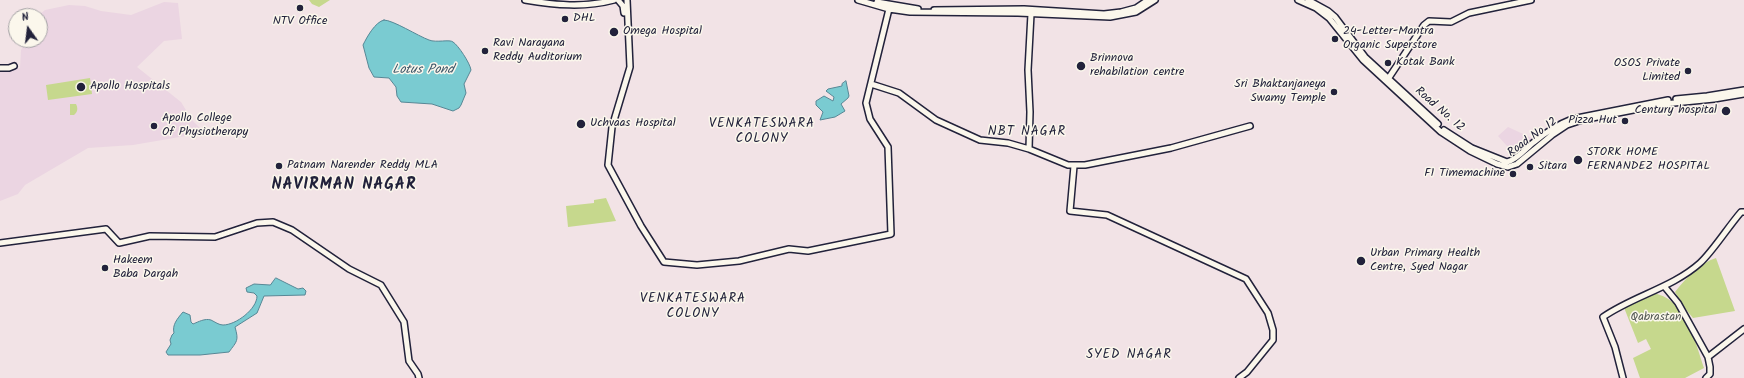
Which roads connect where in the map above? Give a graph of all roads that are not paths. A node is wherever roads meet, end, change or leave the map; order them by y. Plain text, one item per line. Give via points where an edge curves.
1 (525, 0) edge
2 (614, 0) edge
3 (618, 0) edge
4 (627, 0) edge
5 (858, 0) edge
6 (868, 0) edge
7 (1148, 0) edge
8 (1154, 0) edge
9 (1298, 0) edge
10 (1308, 0) edge
11 (1531, 0) edge
12 (587, 2) edge
13 (889, 9) junction
14 (1031, 14) junction
15 (14, 66) dead end
16 (0, 68) edge
17 (629, 71) junction
18 (1387, 80) junction
19 (871, 84) junction
20 (1744, 90) edge
21 (1744, 94) edge
22 (1707, 98) junction
23 (1250, 126) dead end
24 (1029, 149) junction
25 (1074, 166) junction
26 (1744, 212) edge
27 (0, 243) edge
28 (1664, 286) junction
29 (1744, 329) edge
30 (1708, 357) junction
31 (419, 378) edge
32 (1240, 378) edge
33 (1623, 378) edge
34 (1706, 378) edge

1 - 12 street via 564,5
2 - 12 street
3 - 17 street via 624,8
4 - 17 street
5 - 13 street
6 - 7 street via 920,10 1024,9 1104,14 1136,8
8 - 14 street via 1136,12 1116,17
9 - 18 street via 1320,10 1329,18 1363,60
10 - 18 street, Road No. 12 via 1335,17
11 - 18 street via 1469,13 1451,22 1429,21
13 - 14 street via 948,14
13 - 19 street
14 - 24 street via 1028,70
15 - 16 street
17 - 19 street via 612,127 608,165 664,262 697,265 739,261 789,249 808,251 891,234 888,148 870,118 866,103
18 - 22 street, Road No. 12 via 1444,130 1472,148 1506,162 1572,119 1662,101
19 - 24 street via 899,93 936,120 980,140 1008,143
20 - 22 street, Road No. 12
21 - 22 street
23 - 25 street via 1171,148
24 - 25 street
25 - 32 street via 1070,211 1107,215 1246,279 1268,313 1273,340
26 - 28 street via 1740,212 1700,263
27 - 31 street via 106,229 119,243 150,236 215,237 257,223 273,222 292,230 349,270 381,285 404,322 409,361
28 - 30 street via 1678,303
28 - 33 street via 1619,306 1603,317 1615,347
29 - 30 street
30 - 34 street via 1710,374

